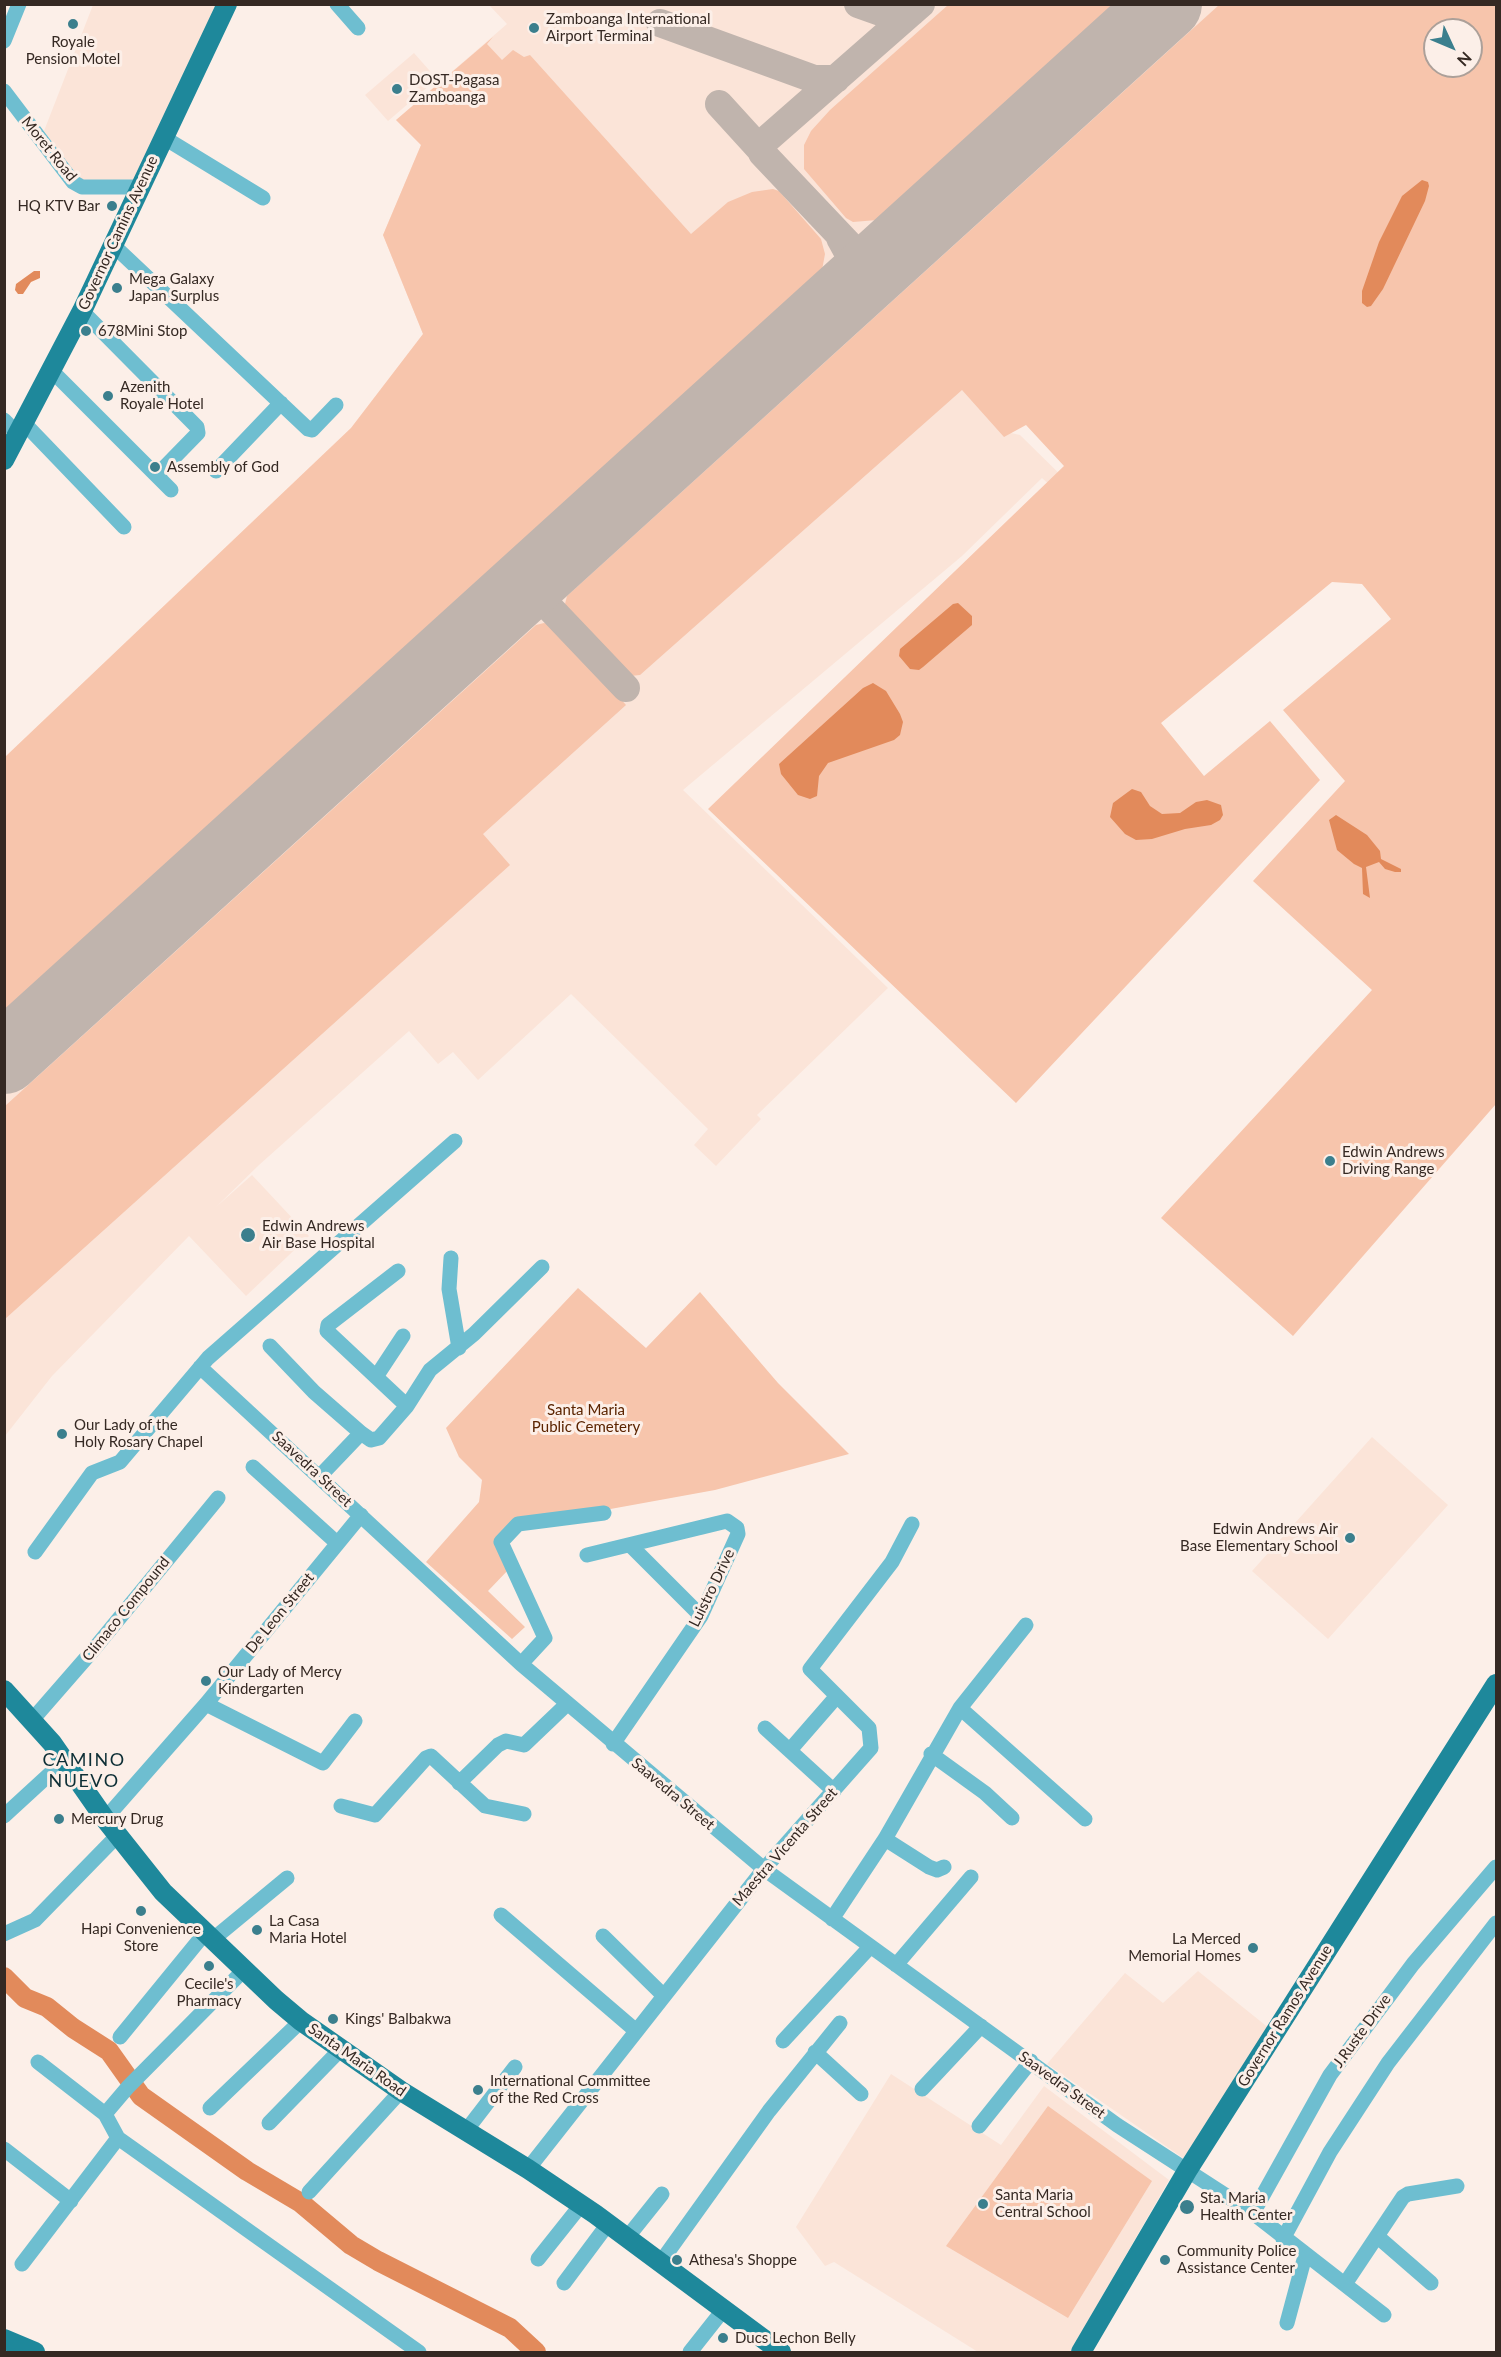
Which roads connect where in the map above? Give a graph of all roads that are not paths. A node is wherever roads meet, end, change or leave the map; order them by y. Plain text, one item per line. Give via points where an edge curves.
1 (19, 4) edge
2 (226, 4) edge
3 (337, 4) edge
4 (358, 28) dead end
5 (4, 41) edge
6 (4, 91) edge
7 (163, 137) junction
8 (140, 186) junction
9 (263, 198) dead end
10 (113, 245) junction
11 (82, 311) junction
12 (51, 370) junction
13 (280, 402) junction
14 (336, 405) dead end
15 (16, 425) edge
16 (4, 460) edge
17 (216, 471) dead end
18 (157, 475) junction
19 (171, 490) dead end
20 (124, 527) dead end
21 (455, 1141) dead end
22 (451, 1258) dead end
23 (542, 1266) dead end
24 (398, 1271) dead end
25 (403, 1336) dead end
26 (270, 1346) dead end
27 (459, 1348) junction
28 (200, 1366) junction
29 (375, 1377) junction
30 (407, 1406) junction
31 (360, 1433) junction
32 (253, 1467) dead end
33 (320, 1476) junction
34 (218, 1498) dead end
35 (604, 1514) dead end
36 (361, 1515) junction
37 (912, 1524) dead end
38 (336, 1542) junction
39 (632, 1546) junction
40 (35, 1552) dead end
41 (587, 1556) dead end
42 (701, 1616) junction
43 (1026, 1625) dead end
44 (521, 1665) junction
45 (1497, 1684) edge
46 (4, 1690) edge
47 (837, 1696) junction
48 (206, 1704) junction
49 (567, 1704) junction
50 (960, 1708) junction
51 (33, 1719) junction
52 (355, 1721) dead end
53 (765, 1728) dead end
54 (613, 1744) junction
55 (790, 1750) junction
56 (932, 1754) junction
57 (65, 1760) junction
58 (459, 1782) junction
59 (834, 1791) junction
60 (341, 1806) dead end
61 (524, 1814) dead end
62 (4, 1816) edge
63 (1012, 1818) dead end
64 (105, 1819) junction
65 (1085, 1819) dead end
66 (118, 1835) junction
67 (885, 1839) junction
68 (944, 1867) dead end
69 (1497, 1867) edge
70 (764, 1869) junction
71 (971, 1877) dead end
72 (287, 1878) dead end
73 (501, 1915) dead end
74 (832, 1919) junction
75 (1497, 1923) edge
76 (4, 1934) edge
77 (603, 1936) dead end
78 (209, 1937) junction
79 (870, 1947) junction
80 (896, 1965) junction
81 (244, 1970) junction
82 (663, 1995) junction
83 (301, 2021) junction
84 (840, 2023) dead end
85 (981, 2026) junction
86 (635, 2030) junction
87 (120, 2037) dead end
88 (783, 2041) dead end
89 (341, 2049) junction
90 (815, 2052) junction
91 (1031, 2061) junction
92 (38, 2062) dead end
93 (516, 2067) dead end
94 (922, 2089) dead end
95 (401, 2091) junction
96 (861, 2094) dead end
97 (210, 2108) dead end
98 (105, 2114) junction
99 (269, 2122) dead end
100 (979, 2126) dead end
101 (465, 2132) junction
102 (118, 2138) junction
103 (6, 2151) edge
104 (528, 2169) junction
105 (1187, 2171) junction
106 (1457, 2186) dead end
107 (309, 2192) dead end
108 (662, 2194) dead end
109 (71, 2201) junction
110 (581, 2205) junction
111 (1253, 2213) junction
112 (608, 2224) junction
113 (1378, 2237) junction
114 (626, 2239) junction
115 (1283, 2239) junction
116 (1305, 2256) junction
117 (538, 2259) dead end
118 (660, 2263) junction
119 (22, 2265) dead end
120 (564, 2283) dead end
121 (1431, 2283) dead end
122 (1345, 2284) junction
123 (724, 2309) junction
124 (1384, 2315) dead end
125 (1287, 2323) dead end
126 (4, 2339) edge
127 (35, 2352) edge
128 (419, 2352) edge
129 (690, 2352) edge
130 (781, 2352) edge
131 (1081, 2352) edge

1 - 5 street
2 - 7 main road, Governor Camins Avenue
3 - 4 street
6 - 8 street, Moret Road via 73,182 82,187
7 - 8 main road, Governor Camins Avenue
7 - 9 street
8 - 10 main road, Governor Camins Avenue
10 - 11 main road, Governor Camins Avenue
10 - 13 street
11 - 12 main road, Governor Camins Avenue
11 - 18 street via 197,426 198,433
12 - 15 main road, Governor Camins Avenue
12 - 18 street
13 - 14 street via 310,430
13 - 17 street
15 - 16 main road, Governor Camins Avenue
15 - 20 street
18 - 19 street
21 - 28 street
22 - 27 street via 449,1289
23 - 27 street
24 - 29 street via 327,1328
25 - 29 street
26 - 31 street
27 - 30 street via 430,1370
28 - 33 street, Saavedra Street
28 - 40 street via 120,1462 92,1473
29 - 30 street
30 - 31 street via 378,1438 371,1440
31 - 33 street
32 - 38 street
33 - 36 street, Saavedra Street
34 - 51 street, Climaco Compound
35 - 44 street via 518,1524 501,1542 545,1638
36 - 38 street, De Leon Street
36 - 44 street, Saavedra Street
37 - 47 street, Maestra Vicenta Street via 892,1562 811,1665 812,1672
38 - 48 street, De Leon Street
39 - 41 street, Luistro Drive
39 - 42 street
39 - 42 street, Luistro Drive via 728,1521 733,1524 738,1534
42 - 54 street, Luistro Drive
43 - 50 street
44 - 49 street, Saavedra Street
45 - 105 main road, Governor Ramos Avenue
46 - 51 main road, Santa Maria Road
47 - 55 street
47 - 59 street, Maestra Vicenta Street via 869,1728 872,1737 870,1748
48 - 52 street via 323,1763
48 - 64 street, De Leon Street
49 - 54 street, Saavedra Street
49 - 58 street via 524,1745 506,1741 498,1745
50 - 56 street
50 - 65 street
51 - 57 main road, Santa Maria Road
53 - 55 street
54 - 70 street, Saavedra Street
55 - 59 street
56 - 63 street
56 - 67 street
57 - 62 street
57 - 64 main road, Santa Maria Road
58 - 60 street via 429,1756 375,1815
58 - 61 street via 485,1806
59 - 70 street, Maestra Vicenta Street
64 - 66 main road, Santa Maria Road
66 - 76 street via 46,1910 24,1927
66 - 78 main road, Santa Maria Road via 163,1892
67 - 68 street via 929,1867
67 - 74 street
69 - 111 street, J.Ruste Drive via 1413,1964 1330,2075
70 - 74 street, Saavedra Street
70 - 82 street, Maestra Vicenta Street
71 - 80 street
72 - 78 street
73 - 86 street
74 - 79 street, Saavedra Street
75 - 115 street via 1388,2063 1330,2151
77 - 82 street
78 - 81 main road, Santa Maria Road
78 - 87 street
79 - 80 street, Saavedra Street
79 - 88 street
80 - 85 street, Saavedra Street
81 - 83 main road, Santa Maria Road
81 - 98 street
82 - 86 street, Maestra Vicenta Street
83 - 89 main road, Santa Maria Road
83 - 97 street
84 - 90 street
85 - 91 street, Saavedra Street
85 - 94 street
86 - 104 street, Maestra Vicenta Street
89 - 95 main road, Santa Maria Road
89 - 99 street
90 - 96 street
90 - 118 street
91 - 100 street
91 - 105 street, Saavedra Street
92 - 98 street
93 - 101 street
95 - 101 main road, Santa Maria Road
95 - 107 street
98 - 102 street
101 - 104 main road, Santa Maria Road
102 - 109 street
102 - 128 street
103 - 109 street
104 - 110 main road, Santa Maria Road
105 - 111 street, Saavedra Street
105 - 131 main road, Governor Ramos Avenue
106 - 113 street via 1408,2194
108 - 114 street
109 - 119 street
110 - 112 main road, Santa Maria Road
110 - 117 street
111 - 115 street, Saavedra Street
112 - 114 main road, Santa Maria Road
112 - 120 street
113 - 121 street
113 - 122 street
114 - 118 main road, Santa Maria Road
115 - 116 street, Saavedra Street
116 - 122 street, Saavedra Street
116 - 125 street
118 - 123 main road, Santa Maria Road
122 - 124 street, Saavedra Street
123 - 129 street
123 - 130 main road, Santa Maria Road
126 - 127 main road

